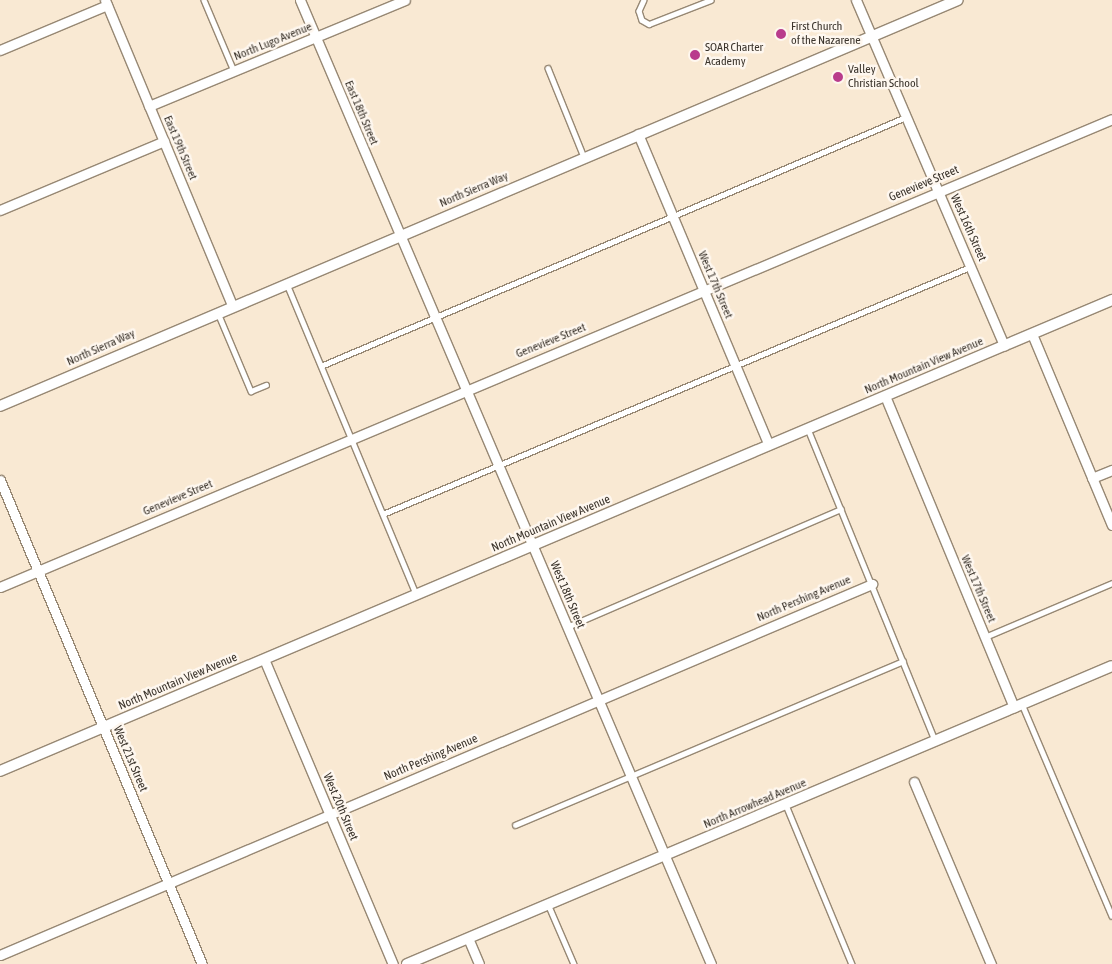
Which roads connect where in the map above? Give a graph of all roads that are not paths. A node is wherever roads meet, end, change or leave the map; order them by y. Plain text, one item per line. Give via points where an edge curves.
1 (204, 0) edge
2 (300, 0) edge
3 (405, 0) edge
4 (644, 0) edge
5 (711, 0) edge
6 (856, 0) edge
7 (958, 0) edge
8 (106, 3) edge
9 (316, 38) junction
10 (872, 38) junction
11 (0, 50) edge
12 (548, 68) dead end
13 (234, 71) junction
14 (149, 106) junction
15 (906, 117) junction
16 (1112, 119) edge
17 (638, 134) junction
18 (164, 141) junction
19 (584, 157) junction
20 (938, 192) junction
21 (0, 210) edge
22 (672, 215) junction
23 (399, 235) junction
24 (971, 266) junction
25 (286, 282) junction
26 (704, 291) junction
27 (1112, 300) edge
28 (232, 305) junction
29 (217, 312) junction
30 (434, 316) junction
31 (1032, 334) junction
32 (1004, 346) junction
33 (321, 366) junction
34 (736, 366) junction
35 (266, 385) dead end
36 (466, 390) junction
37 (885, 396) junction
38 (0, 406) edge
39 (808, 429) junction
40 (351, 438) junction
41 (769, 446) junction
42 (498, 465) junction
43 (1112, 470) edge
44 (1092, 478) junction
45 (0, 480) edge
46 (842, 510) junction
47 (383, 514) junction
48 (1112, 525) edge
49 (532, 546) junction
50 (38, 571) junction
51 (1112, 583) edge
52 (872, 584) junction
53 (0, 587) edge
54 (416, 595) junction
55 (567, 627) junction
56 (985, 637) junction
57 (264, 659) junction
58 (903, 662) junction
59 (1112, 666) edge
60 (598, 700) junction
61 (1018, 706) junction
62 (103, 727) junction
63 (935, 741) junction
64 (0, 771) edge
65 (631, 776) junction
66 (914, 782) dead end
67 (786, 805) junction
68 (330, 814) junction
69 (515, 825) dead end
70 (664, 855) junction
71 (168, 883) junction
72 (548, 904) junction
73 (1112, 916) edge
74 (468, 938) junction
75 (0, 954) edge
76 (202, 964) edge
77 (393, 964) edge
78 (408, 964) edge
79 (479, 964) edge
80 (574, 964) edge
81 (711, 964) edge
82 (852, 964) edge
83 (992, 964) edge

1 - 13 lane
2 - 9 street, East 18th Street
3 - 9 street, North Lugo Avenue
4 - 5 lane via 639,11 642,20 649,24
6 - 10 street, West 16th Street
7 - 10 street, North Sierra Way
8 - 11 street
8 - 14 street, East 19th Street
9 - 13 street, North Lugo Avenue
9 - 23 street, East 18th Street
10 - 15 street, West 16th Street
10 - 17 street, North Sierra Way
12 - 19 lane
13 - 14 street, North Lugo Avenue
14 - 18 street, East 19th Street
15 - 20 street, West 16th Street
15 - 22 lane
16 - 20 street, Genevieve Street
17 - 19 street, North Sierra Way
17 - 22 street, West 17th Street
18 - 21 street
18 - 28 street, East 19th Street
19 - 23 street, North Sierra Way
20 - 24 street, West 16th Street
20 - 26 street, Genevieve Street
22 - 26 street, West 17th Street
22 - 30 lane
23 - 25 street, North Sierra Way
23 - 30 street, West 18th Street
24 - 32 street, West 16th Street
24 - 34 lane
25 - 28 street, North Sierra Way
25 - 33 lane
26 - 34 street, West 17th Street
26 - 36 street, Genevieve Street
27 - 31 street, North Mountain View Avenue
28 - 29 street, North Sierra Way
29 - 35 lane via 251,391
29 - 38 street, North Sierra Way
30 - 33 lane
30 - 36 street, West 18th Street
31 - 32 street, North Mountain View Avenue
31 - 44 street
32 - 37 street, North Mountain View Avenue
33 - 40 lane
34 - 41 street, West 17th Street
34 - 42 lane
36 - 40 street, Genevieve Street
36 - 42 street, West 18th Street
37 - 39 street, North Mountain View Avenue
37 - 56 street, West 17th Street
39 - 41 street, North Mountain View Avenue
39 - 46 lane
40 - 47 lane
40 - 50 street, Genevieve Street
41 - 49 street, North Mountain View Avenue
42 - 47 lane
42 - 49 street, West 18th Street
43 - 44 street
44 - 48 street
45 - 50 street, West 21st Street
46 - 52 lane
46 - 55 lane
47 - 54 lane
49 - 54 street, North Mountain View Avenue
49 - 55 street, West 18th Street
50 - 53 street, Genevieve Street
50 - 62 street, West 21st Street
51 - 56 lane
52 - 58 lane
52 - 60 street, North Pershing Avenue
54 - 57 street, North Mountain View Avenue
55 - 60 street, West 18th Street
56 - 61 street, West 17th Street
57 - 62 street, North Mountain View Avenue
57 - 68 street, West 20th Street
58 - 63 lane
58 - 65 lane
59 - 61 street, North Arrowhead Avenue
60 - 65 street, West 18th Street
60 - 68 street, North Pershing Avenue
61 - 63 street, North Arrowhead Avenue
61 - 73 lane
62 - 64 street, North Mountain View Avenue
62 - 71 street, West 21st Street
63 - 67 street, North Arrowhead Avenue
65 - 69 lane
65 - 70 street, West 18th Street
66 - 83 street
67 - 70 street, North Arrowhead Avenue
67 - 82 lane
68 - 71 street, North Pershing Avenue
68 - 77 street, West 20th Street
70 - 72 street, North Arrowhead Avenue
70 - 81 street, West 18th Street
71 - 75 street, North Pershing Avenue
71 - 76 street, West 21st Street
72 - 74 street, North Arrowhead Avenue
72 - 80 lane
74 - 78 street, North Arrowhead Avenue
74 - 79 street

